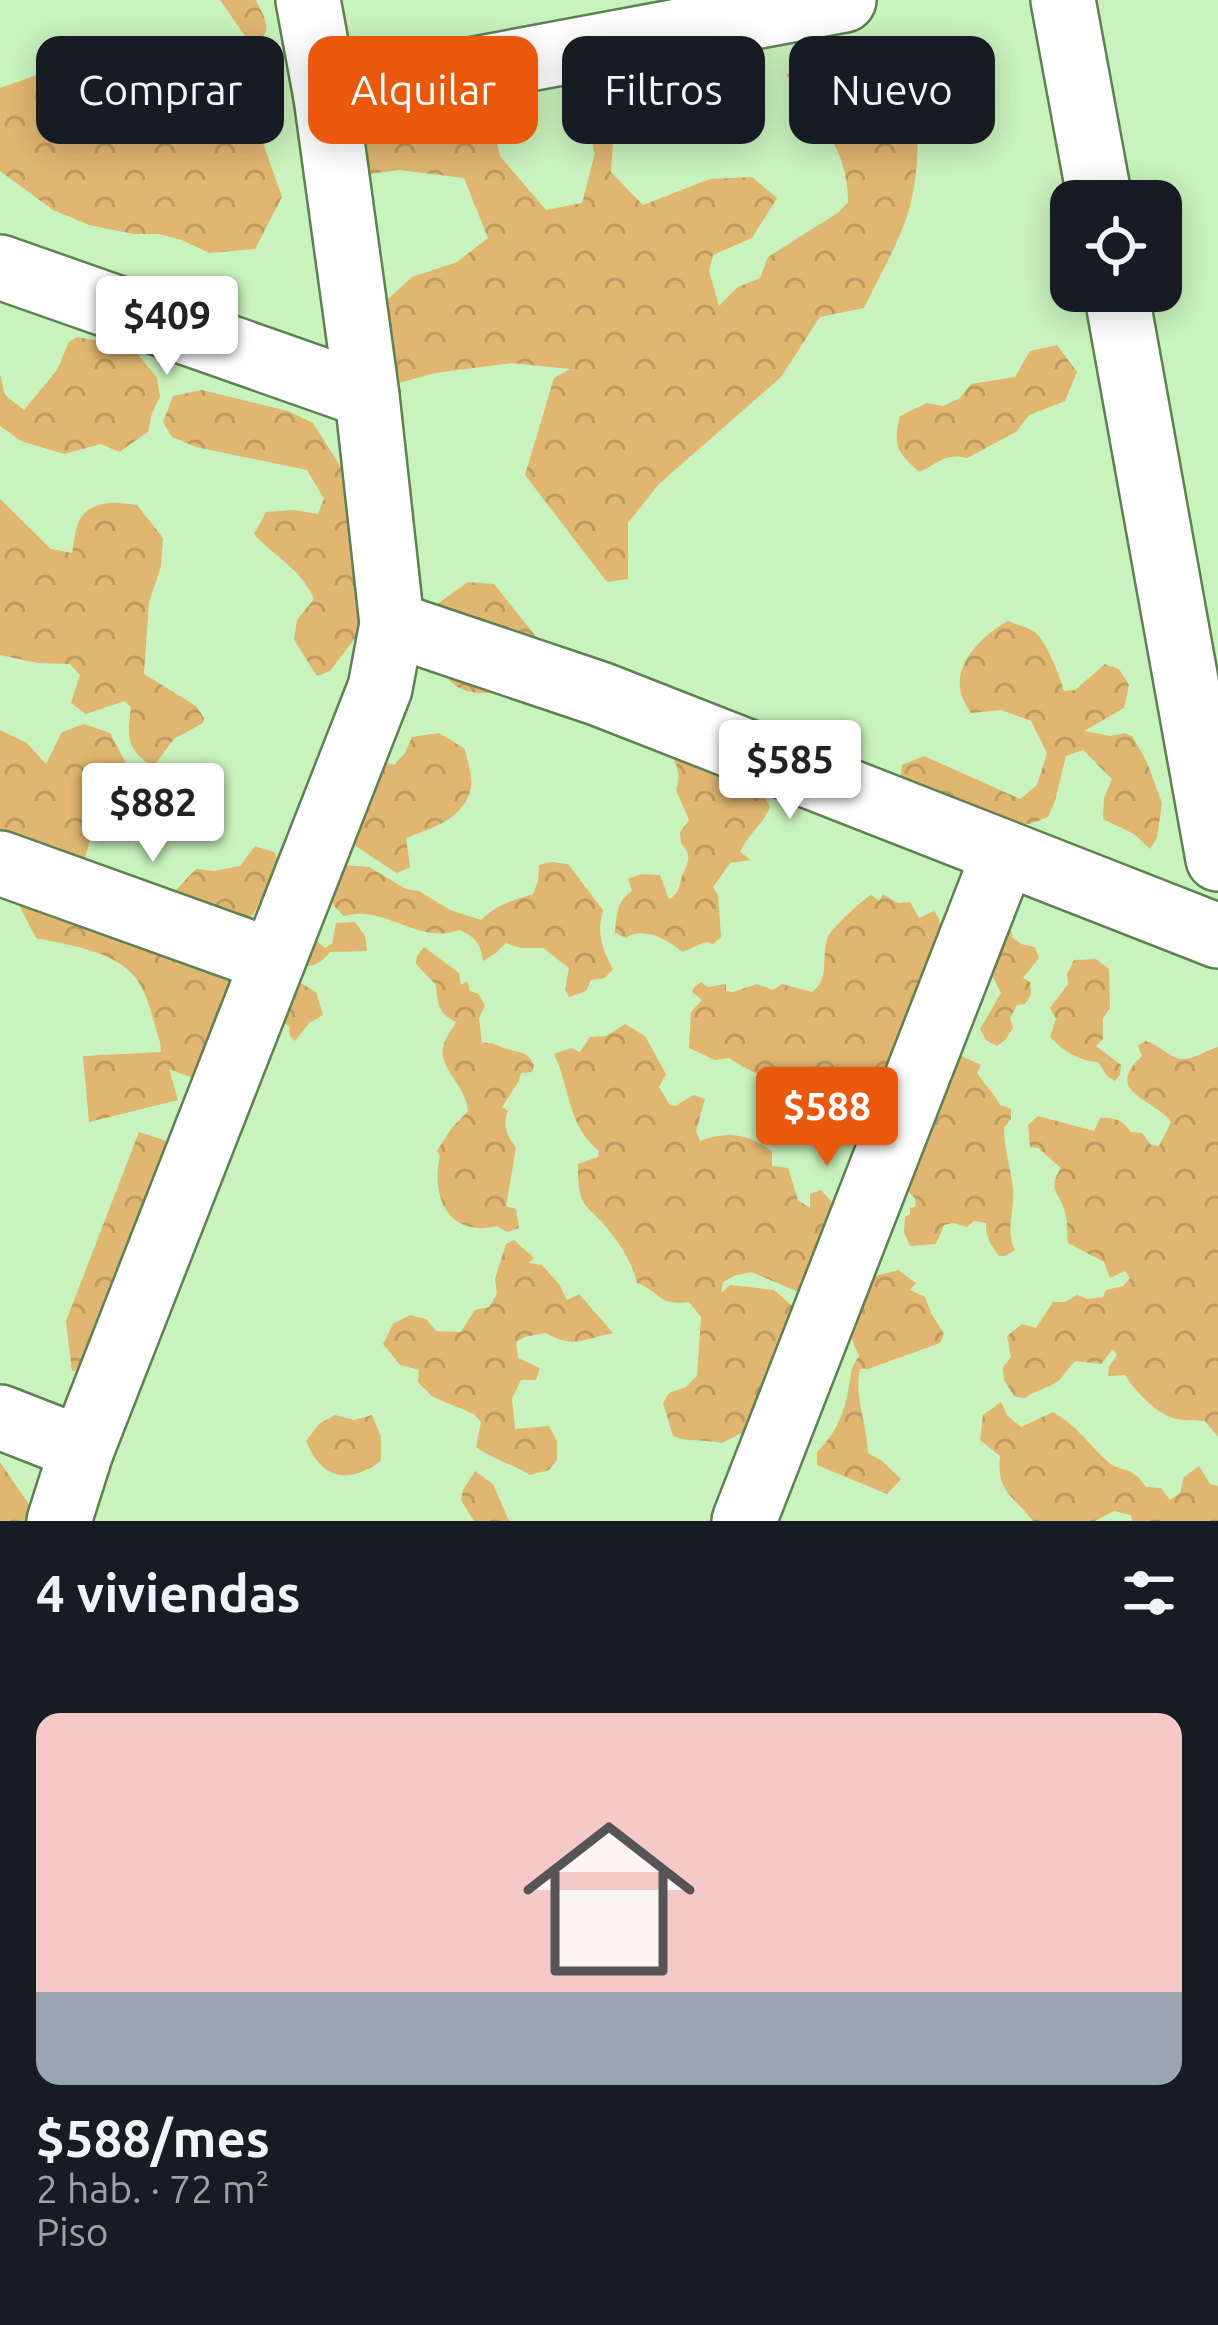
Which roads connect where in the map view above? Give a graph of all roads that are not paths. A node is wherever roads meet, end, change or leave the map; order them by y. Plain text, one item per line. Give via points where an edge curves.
1 (308, 0) edge
2 (844, 0) edge
3 (1064, 0) edge
4 (315, 36) edge
5 (538, 57) edge
6 (332, 144) edge
7 (1096, 180) edge
8 (0, 267) edge
9 (1120, 312) edge
10 (367, 396) junction
11 (392, 624) junction
12 (1004, 854) junction
13 (1218, 859) edge
14 (0, 863) edge
15 (1218, 936) edge
16 (273, 961) junction
17 (0, 1417) edge
18 (82, 1449) junction
19 (59, 1521) edge
20 (744, 1521) edge

1 - 4 street
2 - 5 street
3 - 7 street
6 - 10 street
8 - 10 street
9 - 13 street
10 - 11 street
11 - 12 street via 600,694
11 - 16 street via 380,688
12 - 15 street
12 - 20 street
14 - 16 street
16 - 18 street
17 - 18 street
18 - 19 street

